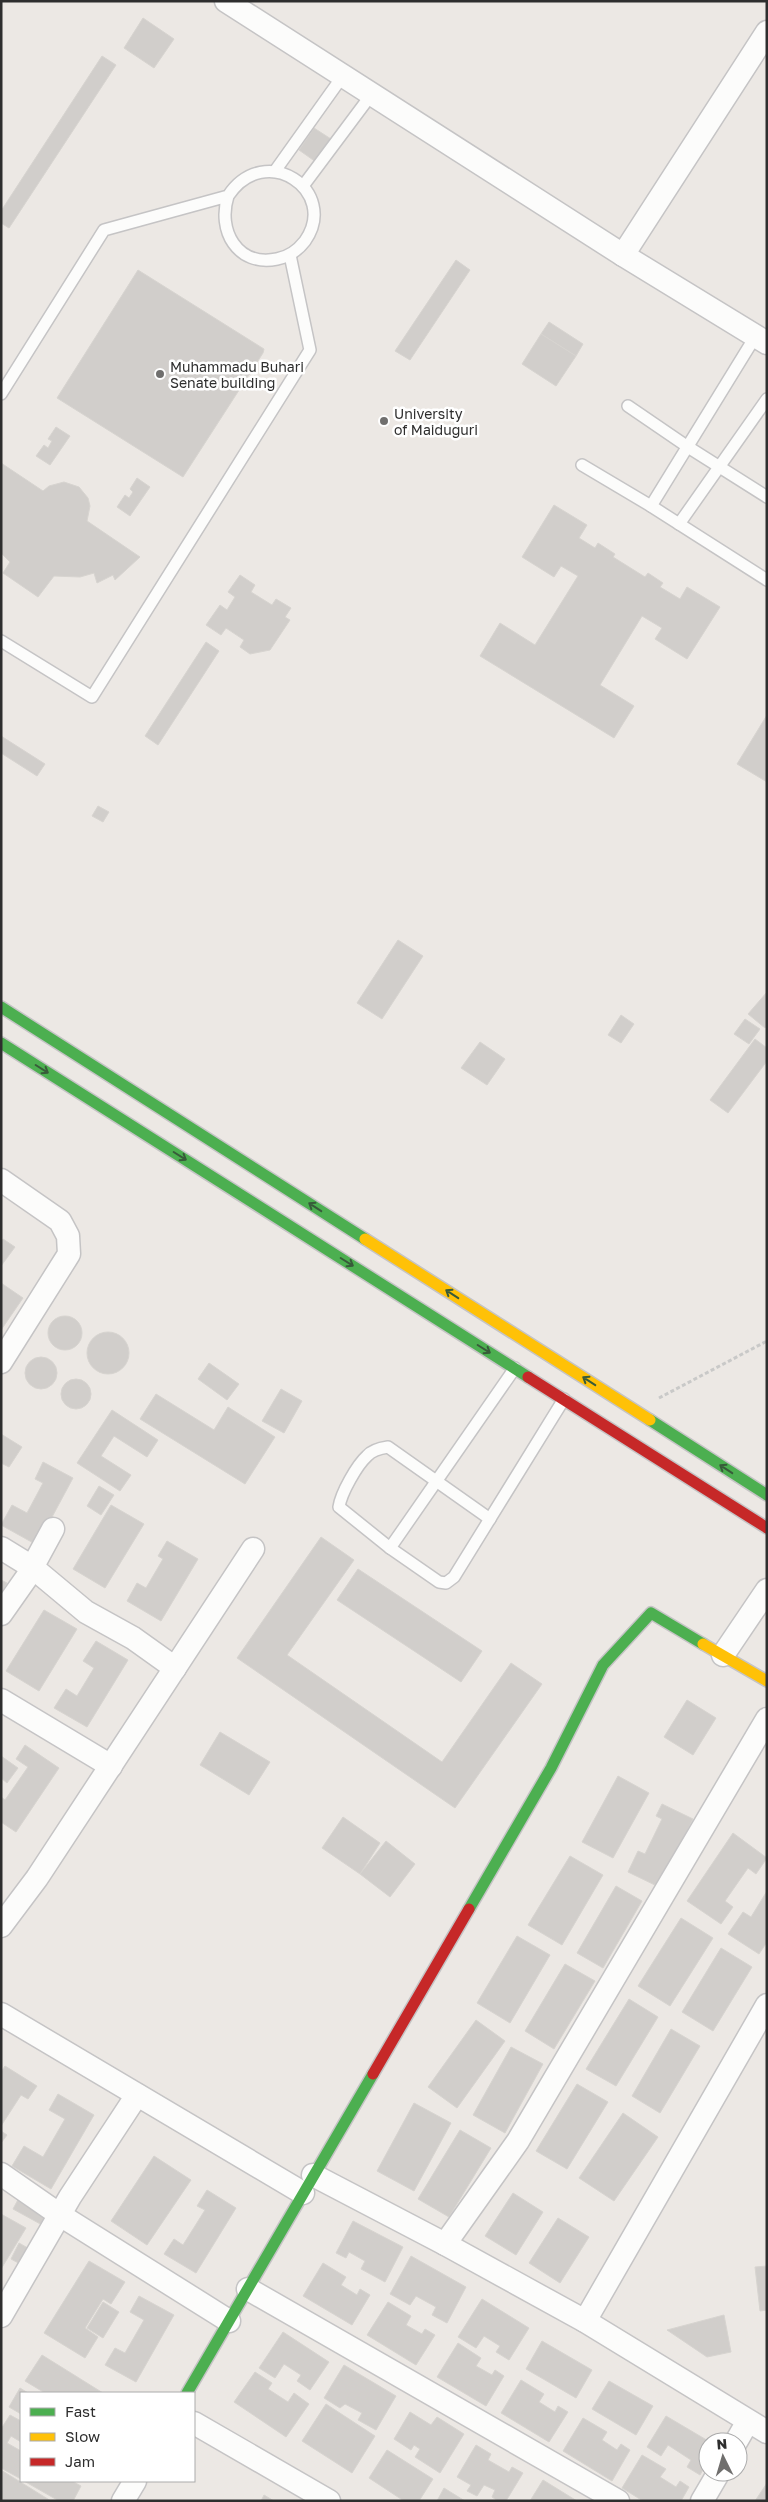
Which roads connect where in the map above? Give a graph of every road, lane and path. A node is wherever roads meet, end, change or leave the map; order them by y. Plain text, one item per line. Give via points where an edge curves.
1 (226, 1) edge
2 (767, 32) edge
3 (342, 77) junction
4 (371, 96) junction
5 (275, 171) junction
6 (303, 186) junction
7 (228, 196) junction
8 (290, 255) junction
9 (622, 255) junction
10 (761, 340) edge
11 (1, 394) edge
12 (767, 399) edge
13 (628, 406) dead end
14 (688, 447) junction
15 (582, 465) dead end
16 (720, 466) junction
17 (767, 497) edge
18 (651, 506) junction
19 (680, 524) junction
20 (767, 580) edge
21 (1, 641) edge
22 (1, 1007) edge
23 (1, 1043) edge
24 (1, 1180) edge
25 (767, 1341) edge
26 (1, 1362) edge
27 (515, 1368) junction
28 (564, 1399) junction
29 (635, 1411) junction
30 (437, 1480) junction
31 (767, 1495) edge
32 (490, 1519) junction
33 (767, 1528) edge
34 (53, 1529) dead end
35 (1, 1548) edge
36 (390, 1548) junction
37 (254, 1549) dead end
38 (32, 1567) junction
39 (767, 1590) edge
40 (1, 1614) edge
41 (723, 1656) junction
42 (176, 1668) junction
43 (767, 1681) edge
44 (1, 1700) edge
45 (767, 1719) edge
46 (111, 1766) junction
47 (1, 1926) edge
48 (765, 2010) edge
49 (1, 2014) edge
50 (137, 2095) junction
51 (1, 2174) edge
52 (308, 2184) junction
53 (60, 2215) junction
54 (445, 2244) junction
55 (248, 2289) junction
56 (1, 2316) edge
57 (229, 2320) junction
58 (585, 2322) junction
59 (188, 2392) edge
60 (195, 2425) edge
61 (757, 2427) edge
62 (134, 2482) edge
63 (713, 2482) edge
64 (123, 2501) edge
65 (329, 2501) edge
66 (618, 2501) edge
67 (702, 2501) edge

1 - 3 street
2 - 9 street
3 - 4 street
3 - 5 lane
4 - 6 lane
4 - 9 street
5 - 6 lane via 286,173
5 - 7 lane via 260,171 247,176
6 - 8 lane via 314,210 313,223 309,235
7 - 8 lane via 224,223 228,237 237,248 262,260
7 - 11 lane via 104,230
8 - 21 lane via 310,350 92,697
9 - 10 street
10 - 14 lane
12 - 16 lane
13 - 14 lane
14 - 16 lane
14 - 18 lane
15 - 18 lane
16 - 17 lane
16 - 19 lane
18 - 19 lane
19 - 20 lane
29 -> 22 main road
23 -> 27 main road
24 - 26 street via 60,1221 68,1236 68,1254
25 - 29 path
27 - 28 main road
27 - 30 lane
28 - 32 lane
28 - 33 main road
31 -> 29 main road
30 - 32 lane
30 - 36 lane
30 - 36 lane via 388,1447 367,1455 340,1496 339,1507
32 - 36 lane via 454,1577 446,1583 439,1582
34 - 38 street
35 - 38 street
37 - 42 street
38 - 40 street
38 - 42 street via 86,1612 133,1638
39 - 41 street
41 - 43 main road
41 - 52 main road via 651,1613 603,1665 551,1768
42 - 46 street
44 - 46 street
45 - 54 street via 518,2141
46 - 47 street
48 - 58 street
49 - 50 street
50 - 52 street
50 - 53 street
51 - 53 street
52 - 54 street
52 - 55 main road
53 - 56 street
53 - 57 street
54 - 58 street
55 - 57 main road
55 - 66 street
57 - 59 main road
58 - 61 street
60 - 65 street
62 - 64 street
63 - 67 street

